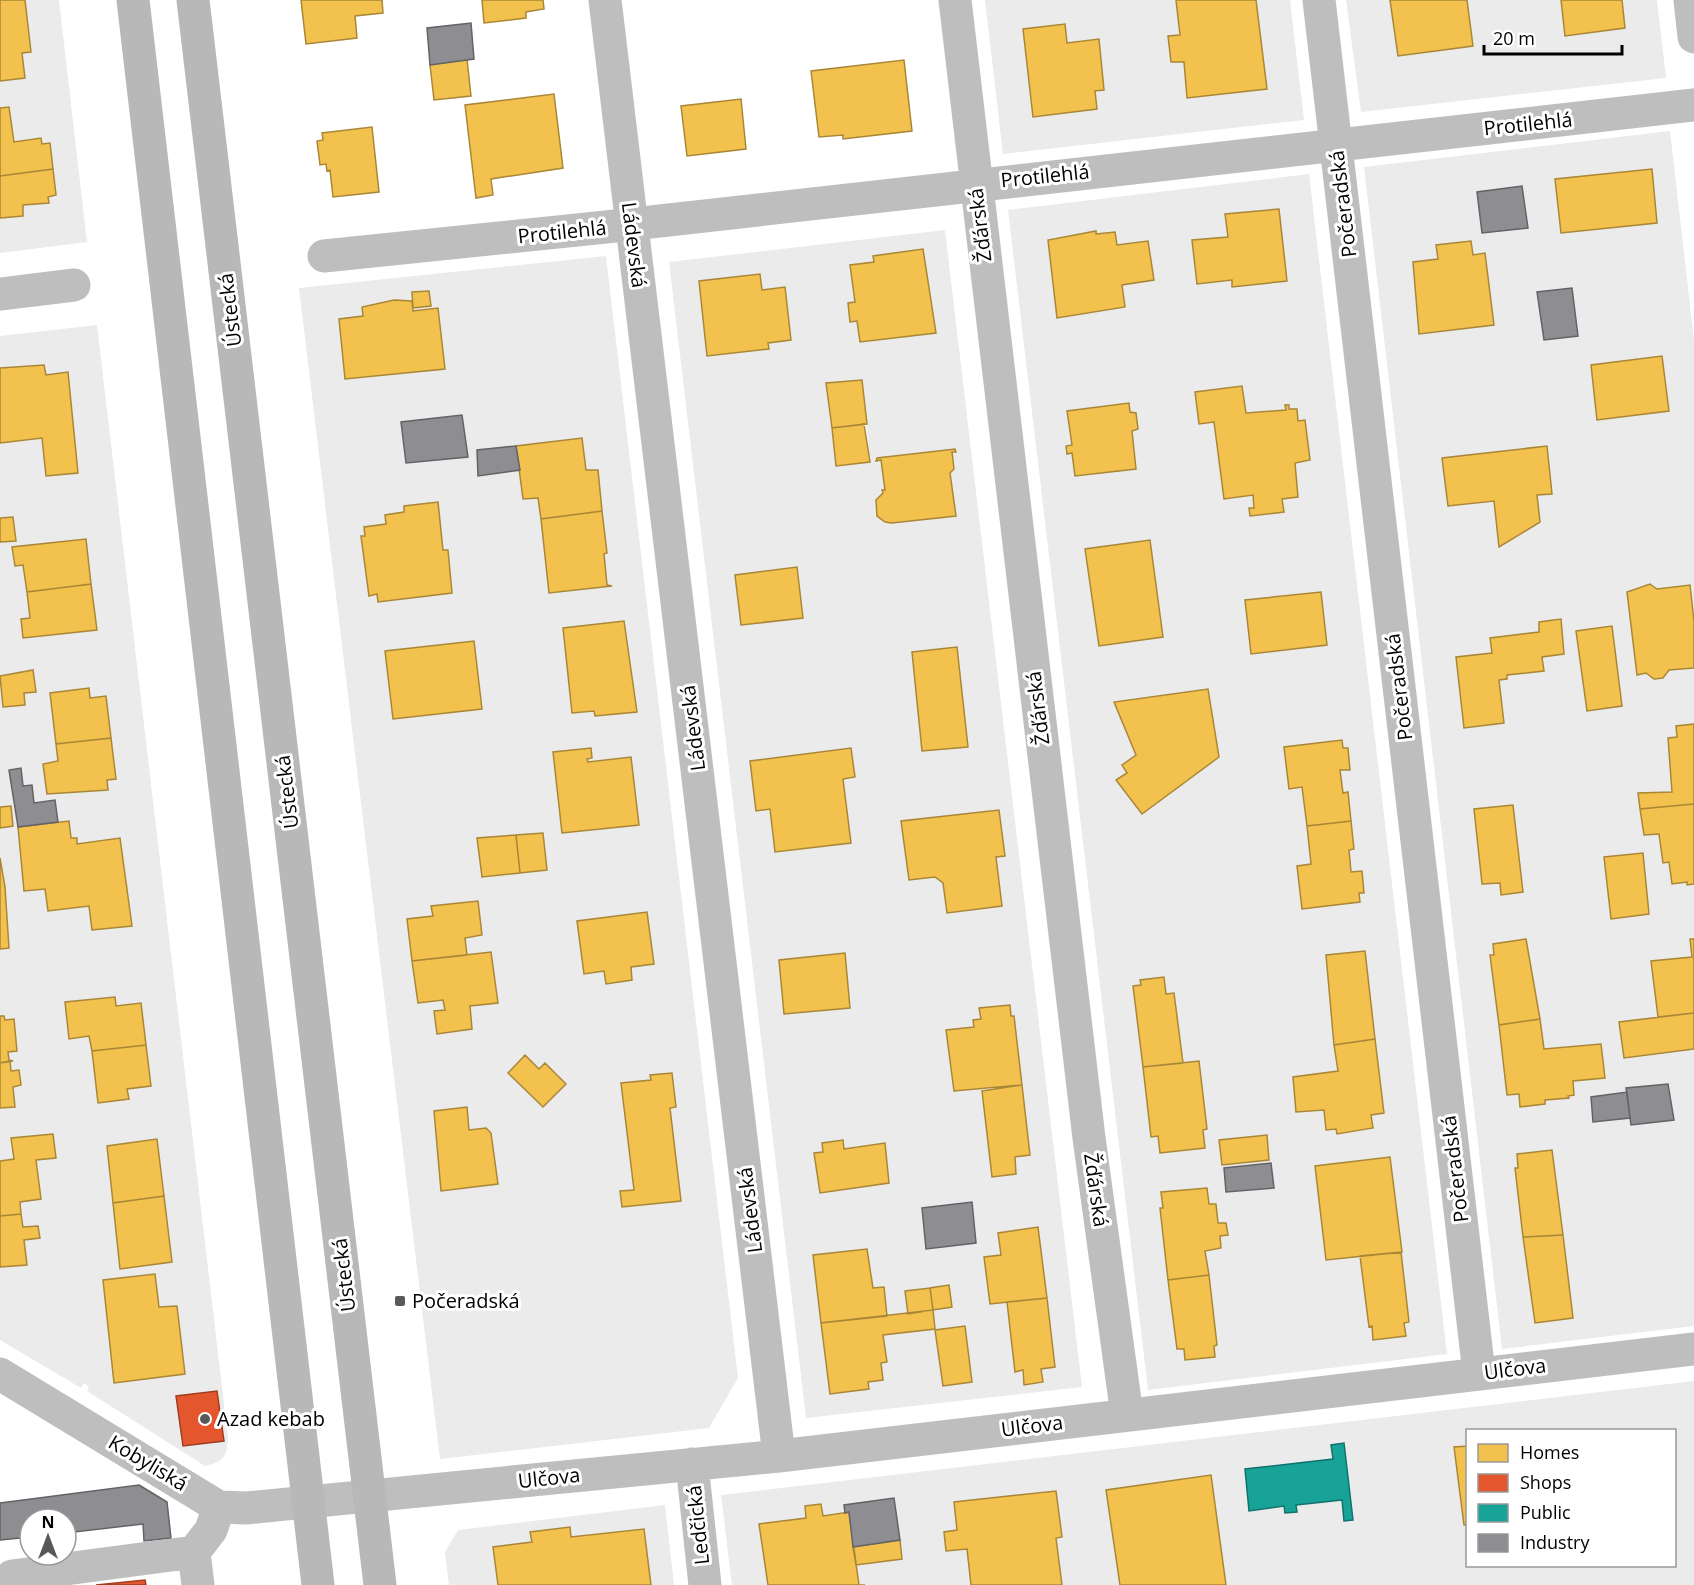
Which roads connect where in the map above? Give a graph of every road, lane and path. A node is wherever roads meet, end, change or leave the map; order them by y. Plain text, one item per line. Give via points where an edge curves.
1 (133, 0) edge
2 (193, 0) edge
3 (605, 0) edge
4 (955, 0) edge
5 (1319, 0) edge
6 (1690, 0) edge
7 (1694, 37) edge
8 (1694, 105) edge
9 (1336, 146) junction
10 (975, 184) junction
11 (632, 224) junction
12 (324, 256) dead end
13 (74, 285) dead end
14 (0, 294) edge
15 (1694, 1349) edge
16 (1479, 1373) junction
17 (0, 1374) edge
18 (1127, 1415) junction
19 (779, 1456) junction
20 (692, 1464) junction
21 (369, 1496) junction
22 (308, 1502) junction
23 (219, 1507) junction
24 (194, 1552) junction
25 (14, 1585) edge
26 (198, 1585) edge
27 (318, 1585) edge
28 (380, 1585) edge
29 (705, 1585) edge

1 - 22 main road
2 - 21 main road, Ústecká
3 - 11 street, Ládevská
4 - 10 street, Žďárská
5 - 9 street, Počeradská
6 - 7 street
8 - 9 street, Protilehlá
9 - 10 street, Protilehlá
9 - 16 street, Počeradská
10 - 11 street, Protilehlá
10 - 18 street, Žďárská via 1087,1126
11 - 12 street, Protilehlá
11 - 19 street, Ládevská
13 - 14 street
15 - 16 street, Ulčova
16 - 18 street, Ulčova
17 - 23 street, Kobyliská
18 - 19 street, Ulčova
19 - 20 street, Ulčova
20 - 21 street, Ulčova
20 - 29 street, Ledčická
21 - 22 street, Ulčova
21 - 28 main road, Ústecká
22 - 23 street, Kobyliská
22 - 27 main road
23 - 24 street via 211,1530
24 - 25 street via 12,1576
24 - 26 street

